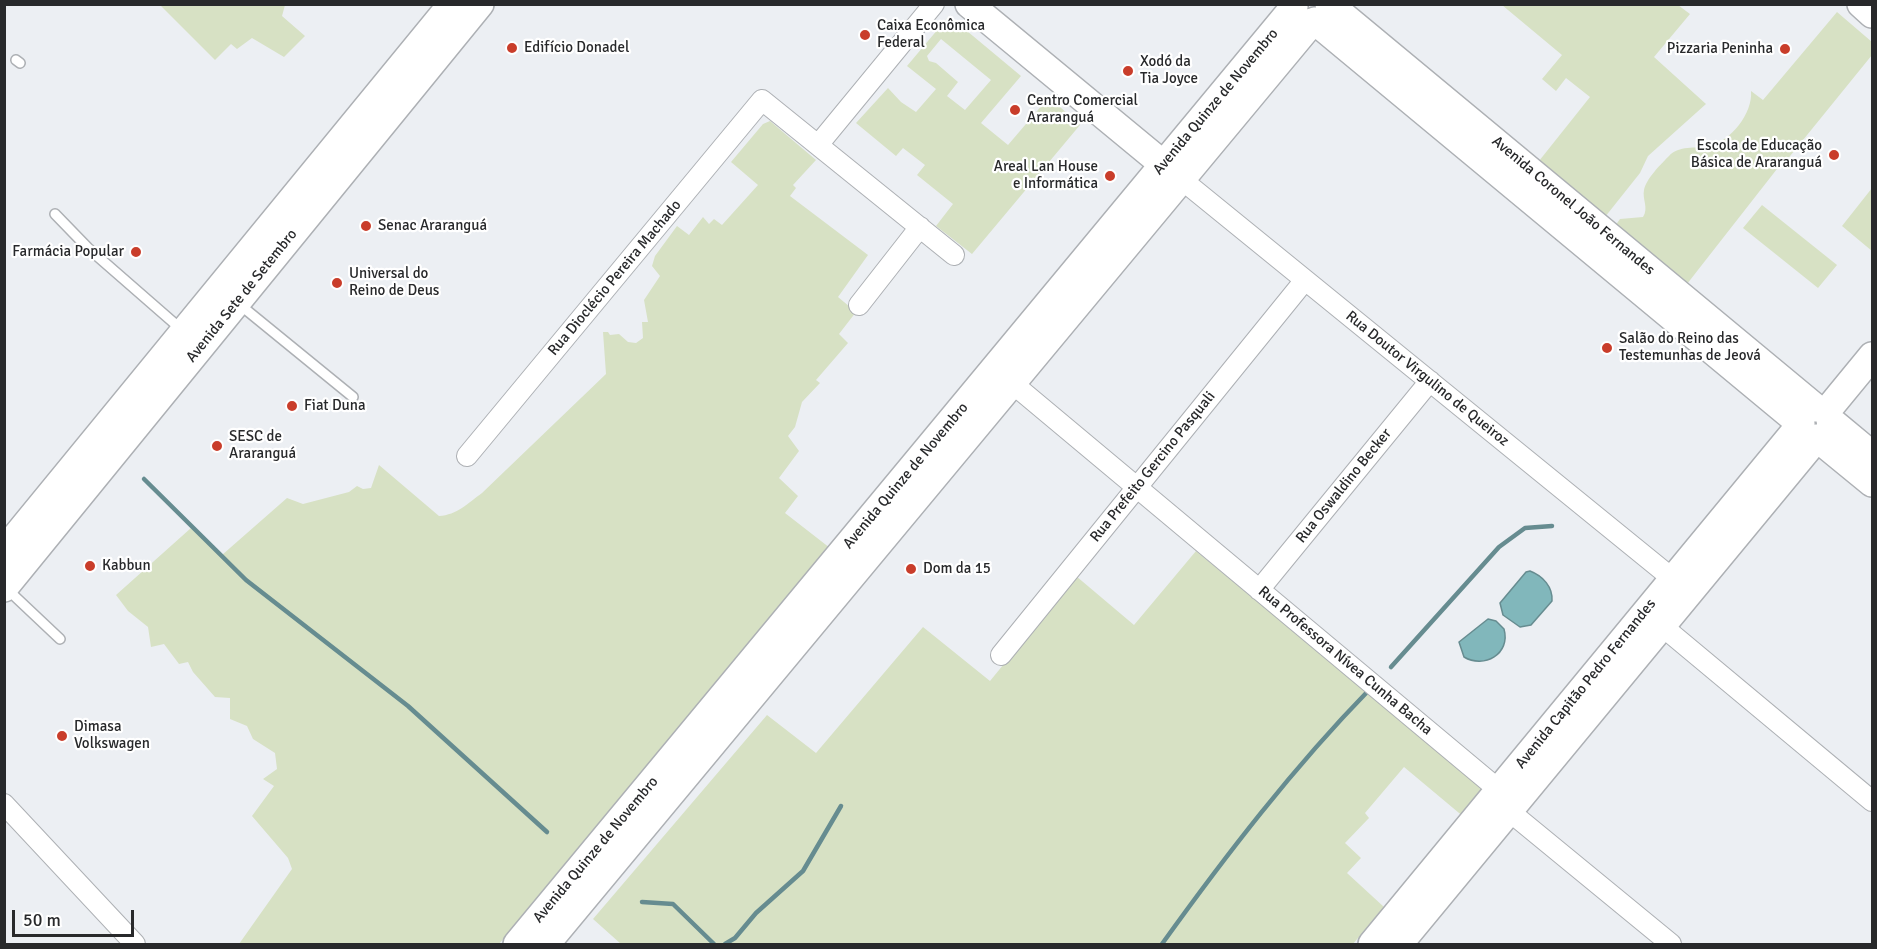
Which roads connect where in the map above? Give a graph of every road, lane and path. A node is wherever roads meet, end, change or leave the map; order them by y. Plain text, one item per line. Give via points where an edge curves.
1 (452, 4) edge
2 (480, 4) edge
3 (934, 4) edge
4 (969, 4) edge
5 (1861, 4) edge
6 (1312, 11) edge
7 (1872, 14) edge
8 (818, 145) junction
9 (1172, 172) junction
10 (55, 214) dead end
11 (920, 227) junction
12 (954, 255) dead end
13 (1305, 280) junction
14 (237, 302) junction
15 (859, 305) dead end
16 (184, 332) junction
17 (1872, 356) edge
18 (1430, 381) junction
19 (1012, 383) junction
20 (353, 397) dead end
21 (1818, 420) junction
22 (1872, 455) edge
23 (467, 456) dead end
24 (1872, 483) edge
25 (1137, 487) junction
26 (4, 551) edge
27 (1672, 579) junction
28 (5, 587) edge
29 (1259, 590) junction
30 (1662, 626) junction
31 (60, 639) dead end
32 (1001, 655) dead end
33 (1504, 801) junction
34 (1872, 801) edge
35 (4, 804) edge
36 (547, 944) edge
37 (135, 945) edge
38 (517, 945) edge
39 (1372, 945) edge
40 (1399, 945) edge
41 (1671, 945) edge

1 - 16 street, Avenida Sete de Setembro
2 - 14 street, Avenida Sete de Setembro
3 - 8 street
4 - 9 street, Rua Doutor Virgulino de Queiroz
5 - 7 street
6 - 9 street, Avenida Quinze de Novembro
6 - 21 street, Avenida Coronel João Fernandes
8 - 11 street
8 - 23 street, Rua Dioclécio Pereira Machado via 762,100
9 - 13 street, Rua Doutor Virgulino de Queiroz
9 - 19 street, Avenida Quinze de Novembro
9 - 38 street, Avenida Quinze de Novembro
10 - 16 lane
11 - 12 street
11 - 15 street
13 - 18 street, Rua Doutor Virgulino de Queiroz
13 - 25 street, Rua Prefeito Gercino Pasquali
14 - 20 lane
14 - 28 street, Avenida Sete de Setembro
16 - 26 street, Avenida Sete de Setembro
17 - 21 street, Avenida Capitão Pedro Fernandes
18 - 27 street, Rua Doutor Virgulino de Queiroz
18 - 29 street, Rua Oswaldino Becker
19 - 25 street, Rua Professora Nívea Cunha Bacha
19 - 36 street, Avenida Quinze de Novembro
21 - 22 street, Avenida Coronel João Fernandes
21 - 24 street, Avenida Coronel João Fernandes
21 - 27 street, Avenida Capitão Pedro Fernandes
21 - 30 street, Avenida Capitão Pedro Fernandes
25 - 29 street, Rua Professora Nívea Cunha Bacha
25 - 32 street, Rua Prefeito Gercino Pasquali
27 - 33 street, Avenida Capitão Pedro Fernandes
28 - 31 lane
29 - 33 street, Rua Professora Nívea Cunha Bacha
30 - 33 street, Avenida Capitão Pedro Fernandes
30 - 34 street
33 - 39 street, Avenida Capitão Pedro Fernandes
33 - 40 street, Avenida Capitão Pedro Fernandes
33 - 41 street, Rua Professora Nívea Cunha Bacha
35 - 37 street

